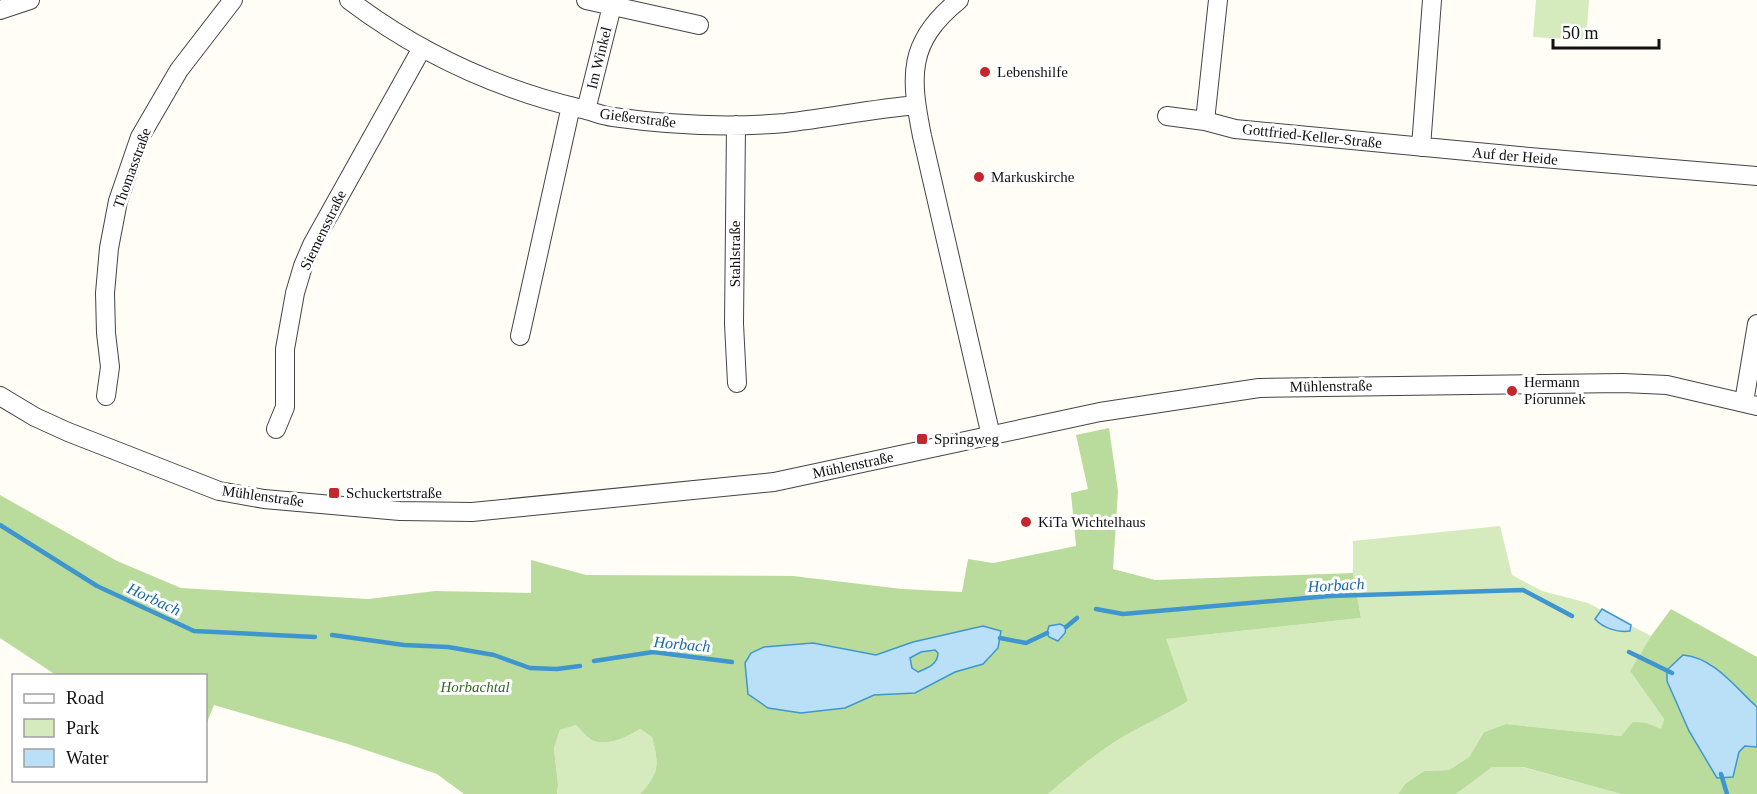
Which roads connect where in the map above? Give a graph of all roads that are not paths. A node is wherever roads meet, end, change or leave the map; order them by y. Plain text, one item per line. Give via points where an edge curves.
1 (30, 0) edge
2 (233, 0) edge
3 (349, 0) edge
4 (586, 0) edge
5 (959, 0) edge
6 (1218, 0) edge
7 (1432, 0) edge
8 (612, 6) junction
9 (0, 10) edge
10 (699, 25) dead end
11 (422, 48) junction
12 (915, 105) junction
13 (578, 108) junction
14 (1167, 116) dead end
15 (1205, 122) junction
16 (736, 125) junction
17 (1420, 147) junction
18 (1757, 176) edge
19 (1757, 324) edge
20 (520, 336) dead end
21 (737, 382) dead end
22 (0, 396) edge
23 (106, 396) dead end
24 (1750, 404) edge
25 (276, 429) dead end
26 (991, 436) junction

1 - 9 street
2 - 23 street, Thomasstraße via 179,70 140,137 117,201 105,293 110,367
3 - 11 street, Gießerstraße via 384,27
4 - 8 street, Im Winkel
5 - 12 street via 934,22 920,47 914,80
6 - 15 street
7 - 17 street
8 - 10 street, Im Winkel
8 - 13 street, Im Winkel
11 - 13 street, Gießerstraße via 470,72
11 - 25 street, Siemensstraße via 303,266 285,349 285,407
12 - 16 street, Gießerstraße via 785,123
12 - 26 street
13 - 16 street, Gießerstraße via 652,122
13 - 20 street
14 - 15 street, Gottfried-Keller-Straße
15 - 17 street, Gottfried-Keller-Straße via 1235,129
16 - 21 street, Stahlstraße
17 - 18 street, Auf der Heide
19 - 24 street
22 - 26 street, Mühlenstraße via 68,432 219,491 399,512 472,512 741,487
24 - 26 street, Mühlenstraße via 1667,386 1623,383 1259,388 1100,412

